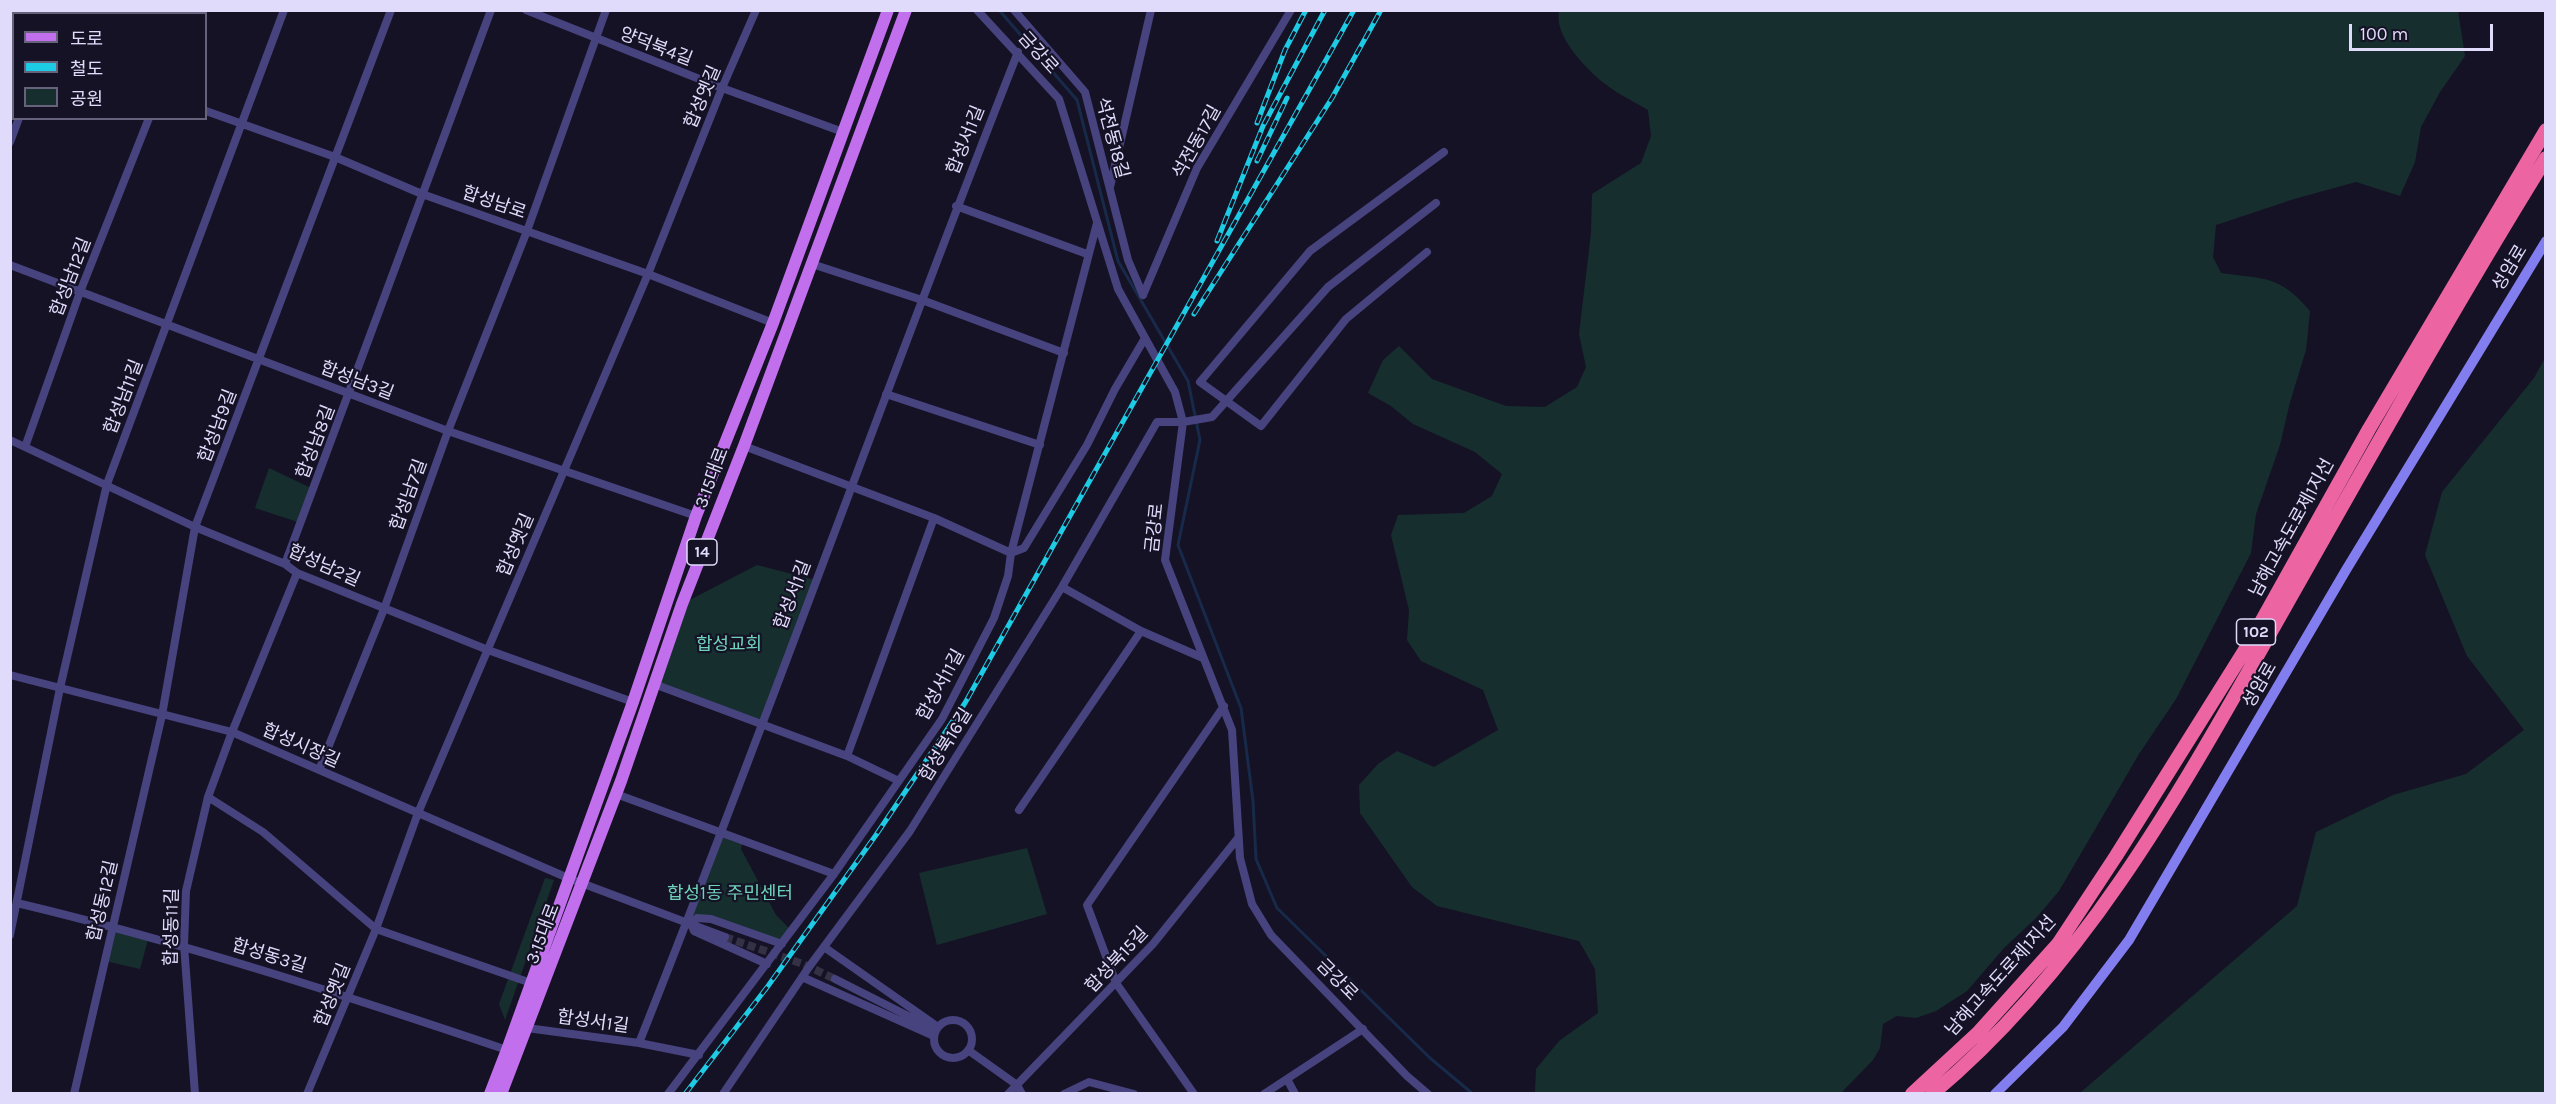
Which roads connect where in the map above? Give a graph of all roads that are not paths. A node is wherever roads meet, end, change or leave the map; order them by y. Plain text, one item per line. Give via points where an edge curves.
1 (284, 10) edge
2 (391, 10) edge
3 (491, 10) edge
4 (526, 10) edge
5 (606, 10) edge
6 (756, 10) edge
7 (888, 10) edge
8 (906, 10) edge
9 (977, 10) edge
10 (1014, 10) edge
11 (1151, 10) edge
12 (1291, 10) edge
13 (596, 40) junction
14 (1018, 52) junction
15 (722, 88) junction
16 (207, 111) edge
17 (18, 120) edge
18 (148, 120) edge
19 (243, 125) junction
20 (2546, 130) edge
21 (843, 132) junction
22 (10, 142) edge
23 (1443, 152) dead end
24 (335, 157) junction
25 (2546, 158) edge
26 (1110, 188) junction
27 (422, 194) junction
28 (1436, 203) dead end
29 (957, 206) junction
30 (1097, 223) junction
31 (527, 231) junction
32 (2546, 241) edge
33 (1427, 252) dead end
34 (1087, 254) junction
35 (812, 264) junction
36 (10, 265) edge
37 (648, 274) junction
38 (80, 292) junction
39 (1143, 295) joint
40 (922, 300) junction
41 (773, 323) junction
42 (168, 325) junction
43 (1145, 338) junction
44 (1064, 352) junction
45 (259, 360) junction
46 (350, 393) junction
47 (886, 394) junction
48 (1226, 401) junction
49 (1184, 422) junction
50 (448, 431) junction
51 (10, 440) edge
52 (1040, 445) junction
53 (744, 446) junction
54 (25, 447) junction
55 (564, 470) junction
56 (107, 484) junction
57 (850, 487) junction
58 (696, 516) junction
59 (934, 518) junction
60 (195, 527) junction
61 (1011, 553) junction
62 (285, 564) junction
63 (297, 573) junction
64 (1062, 587) junction
65 (384, 609) junction
66 (1141, 630) junction
67 (488, 650) junction
68 (1203, 658) junction
69 (10, 675) edge
70 (654, 684) junction
71 (60, 688) junction
72 (633, 702) junction
73 (1224, 706) junction
74 (162, 715) junction
75 (761, 724) junction
76 (232, 732) junction
77 (847, 756) junction
78 (319, 770) junction
79 (899, 781) junction
80 (616, 794) junction
81 (208, 797) junction
82 (1019, 810) dead end
83 (418, 813) junction
84 (721, 831) junction
85 (1238, 838) junction
86 (834, 874) junction
87 (568, 878) junction
88 (582, 883) junction
89 (17, 903) junction
90 (689, 923) junction
91 (113, 926) junction
92 (376, 929) junction
93 (10, 935) edge
94 (725, 937) tunnel mouth
95 (782, 944) junction
96 (184, 945) junction
97 (824, 947) junction
98 (767, 964) junction
99 (802, 977) junction
100 (835, 979) tunnel mouth
101 (531, 983) junction
102 (1116, 983) junction
103 (349, 996) junction
104 (527, 1028) junction
105 (1363, 1029) junction
106 (936, 1031) junction
107 (639, 1043) junction
108 (507, 1050) junction
109 (968, 1050) junction
110 (699, 1056) junction
111 (1287, 1079) junction
112 (1017, 1085) junction
113 (74, 1094) edge
114 (195, 1094) edge
115 (307, 1094) edge
116 (490, 1094) edge
117 (501, 1094) edge
118 (669, 1094) edge
119 (723, 1094) edge
120 (1008, 1094) edge
121 (1022, 1094) edge
122 (1064, 1094) edge
123 (1134, 1094) edge
124 (1194, 1094) edge
125 (1264, 1094) edge
126 (1295, 1094) edge
127 (1428, 1094) edge
128 (1912, 1094) edge
129 (1932, 1094) edge
130 (1995, 1094) edge

1 - 19 street, 합성남11길
2 - 24 street, 합성남9길
3 - 27 street, 합성남8길
4 - 13 street, 양덕북4길
5 - 13 street, 합성남7길
6 - 15 street, 합성옛길
7 - 21 main road, 3·15대로 / 14
8 - 35 main road, 3·15대로 / 14
9 - 14 street, 금강로
10 - 26 street, 석전동18길 via 1085,92
11 - 26 street
12 - 39 street, 석전동17길 via 1197,168
13 - 15 street, 양덕북4길
13 - 31 street, 합성남7길
14 - 29 street, 합성서1길
14 - 30 street, 금강로 via 1059,99
15 - 21 street, 양덕북4길
15 - 37 street, 합성옛길
16 - 19 street, 합성남로
17 - 22 street
18 - 38 street, 합성남12길
19 - 24 street, 합성남로
19 - 42 street, 합성남11길
20 - 128 highway, 남해고속도로제1지선 / 102 via 2368,429 2250,642 2058,944 1985,1025
21 - 41 main road, 3·15대로 / 14
23 - 48 street via 1310,252 1200,382
24 - 27 street, 합성남로
24 - 45 street, 합성남9길
25 - 129 highway, 남해고속도로제1지선 / 102 via 2476,272 2218,724 2098,914 2056,968 1963,1068
26 - 39 street, 석전동18길 via 1128,260
27 - 31 street, 합성남로
27 - 46 street, 합성남8길
28 - 48 street via 1328,287
29 - 34 street
29 - 40 street, 합성서1길
30 - 34 street, 합성서11길
30 - 43 street, 금강로 via 1118,289
31 - 37 street, 합성남로
31 - 50 street, 합성남7길
32 - 130 main road, 성암로 via 2346,570 2129,940 2063,1027
33 - 48 street via 1346,319 1261,426
34 - 44 street, 합성서11길
35 - 40 street
35 - 53 main road, 3·15대로 / 14
36 - 38 street, 합성남3길
37 - 41 street, 합성남로
37 - 55 street, 합성옛길
38 - 42 street, 합성남3길
38 - 54 street, 합성남12길
40 - 44 street
40 - 47 street, 합성서1길
41 - 58 main road, 3·15대로 / 14
42 - 45 street, 합성남3길
42 - 56 street, 합성남11길
43 - 49 street, 금강로 via 1175,392
43 - 61 street via 1087,445 1024,548
44 - 52 street, 합성서11길
45 - 46 street, 합성남3길
45 - 60 street, 합성남9길
46 - 50 street, 합성남3길
46 - 62 street, 합성남8길
47 - 52 street
47 - 57 street, 합성서1길
48 - 49 street via 1212,417
49 - 64 street, 합성북16길 via 1157,422
49 - 68 street, 금강로 via 1165,560
50 - 55 street, 합성남3길
50 - 65 street, 합성남7길
51 - 54 street, 합성남2길
52 - 61 street, 합성서11길
53 - 57 street
53 - 70 main road, 3·15대로 / 14
54 - 56 street, 합성남2길
55 - 58 street, 합성남3길
55 - 67 street, 합성옛길
56 - 60 street, 합성남2길
56 - 71 street, 합성남11길
57 - 59 street
57 - 75 street, 합성서1길
58 - 72 main road, 3·15대로 / 14
59 - 61 street
59 - 77 street
60 - 62 street, 합성남2길
60 - 74 street, 합성남9길
61 - 79 street, 합성서11길 via 994,618 942,719
62 - 63 street, 합성남2길
63 - 65 street, 합성남2길
63 - 76 street
64 - 66 street
64 - 97 street, 합성북16길 via 910,831
65 - 67 street, 합성남2길
65 - 78 street, 합성남7길
66 - 68 street
66 - 82 street
67 - 72 street, 합성남2길
67 - 83 street, 합성옛길
68 - 73 street, 금강로
69 - 71 street, 합성시장길
70 - 75 street
70 - 80 main road, 3·15대로 / 14
71 - 74 street, 합성시장길
71 - 89 street, 합성남11길
72 - 87 main road, 3·15대로 / 14
73 - 85 street, 금강로 via 1232,729
73 - 102 street via 1087,905
74 - 76 street, 합성시장길
74 - 91 street, 합성동12길
75 - 77 street
75 - 84 street, 합성서1길
76 - 78 street, 합성시장길
76 - 81 street, 합성동11길
77 - 79 street
78 - 83 street, 합성시장길
79 - 86 street, 합성서11길
80 - 84 street
80 - 88 main road, 3·15대로 / 14
81 - 92 street via 263,831
81 - 96 street, 합성동11길 via 186,891
83 - 87 street, 합성시장길
83 - 92 street, 합성옛길
84 - 86 street
84 - 90 street, 합성서1길
85 - 102 street, 합성북15길 via 1153,944
85 - 105 street, 금강로 via 1252,904 1271,935
86 - 95 street, 합성서11길
87 - 88 street, 합성시장길
87 - 101 main road, 3·15대로 / 14
88 - 90 street, 합성시장길
88 - 104 main road, 3·15대로 / 14
89 - 91 street, 합성동3길
89 - 93 street, 합성남11길
90 - 94 street
90 - 95 street via 697,918 711,919
90 - 98 street via 694,931
90 - 107 street, 합성서1길
91 - 96 street, 합성동3길
91 - 113 street, 합성동12길
92 - 101 street
92 - 103 street, 합성옛길
95 - 98 street, 합성서11길
96 - 103 street, 합성동3길
96 - 114 street, 합성동11길
97 - 99 street, 합성북16길
97 - 106 street
98 - 110 street, 합성서11길
99 - 106 street
99 - 119 street, 합성북16길
100 - 106 street
101 - 108 main road, 3·15대로 / 14
102 - 112 street, 합성북15길
102 - 124 street
103 - 108 street, 합성동3길
103 - 115 street, 합성옛길
104 - 107 street, 합성서1길
104 - 117 main road, 3·15대로 / 14
105 - 111 street
105 - 127 street, 금강로
106 - 109 street via 937,1051 948,1058
106 - 109 street via 954,1020 965,1025 971,1034
107 - 110 street
108 - 116 main road, 3·15대로 / 14
109 - 112 street
110 - 118 street, 합성서11길
111 - 125 street
111 - 126 street
112 - 120 street, 합성북15길
112 - 121 street
122 - 123 street via 1089,1082

